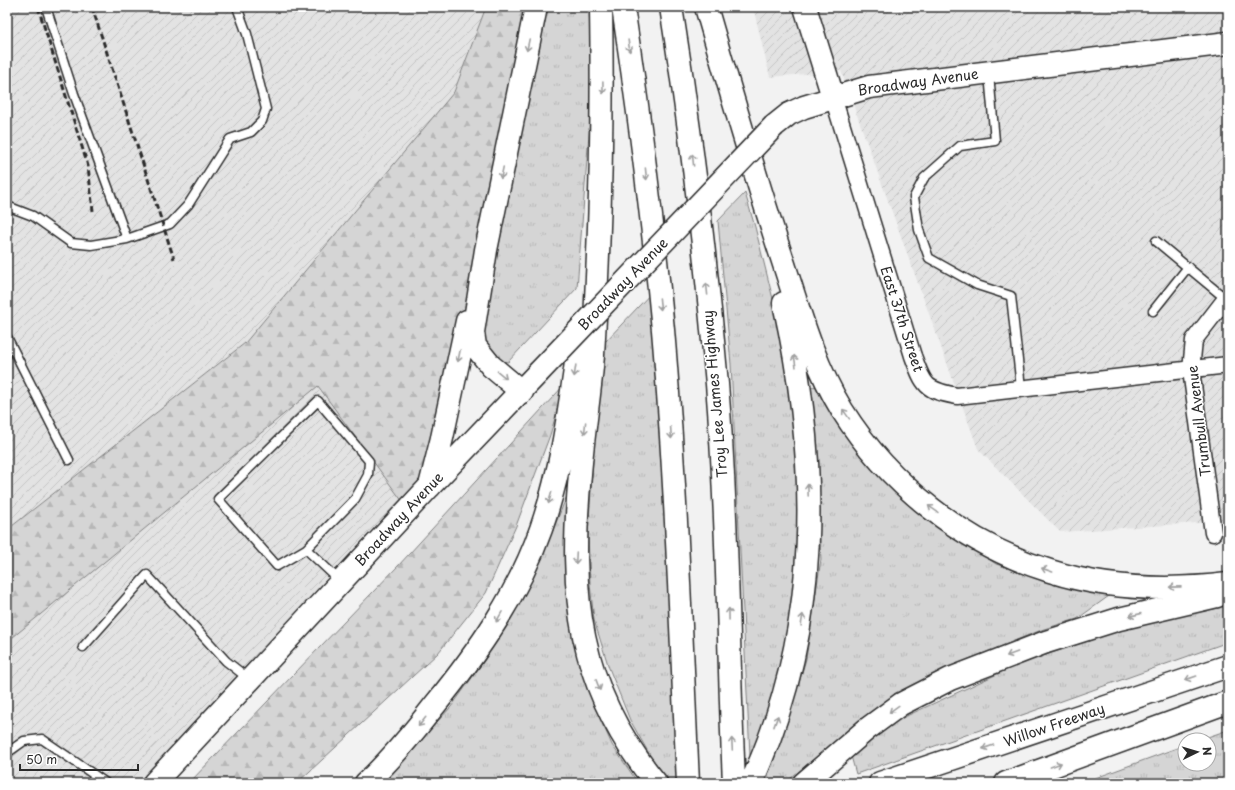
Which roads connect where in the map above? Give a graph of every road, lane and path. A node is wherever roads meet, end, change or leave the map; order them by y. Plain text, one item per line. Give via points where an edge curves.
1 (46, 7) edge
2 (237, 7) edge
3 (536, 7) edge
4 (601, 7) edge
5 (623, 7) edge
6 (670, 7) edge
7 (706, 7) edge
8 (805, 7) edge
9 (1228, 43) edge
10 (989, 72) junction
11 (833, 97) junction
12 (760, 190) junction
13 (7, 206) edge
14 (599, 208) junction
15 (127, 239) junction
16 (1156, 241) dead end
17 (486, 250) junction
18 (1188, 267) junction
19 (1227, 297) edge
20 (1153, 311) dead end
21 (7, 337) edge
22 (1228, 365) edge
23 (1191, 370) junction
24 (1021, 388) junction
25 (522, 392) junction
26 (69, 460) dead end
27 (430, 486) junction
28 (1213, 533) dead end
29 (306, 549) junction
30 (340, 582) junction
31 (1228, 584) edge
32 (1228, 593) edge
33 (82, 647) dead end
34 (1228, 666) edge
35 (250, 680) junction
36 (1228, 702) edge
37 (7, 754) edge
38 (106, 783) edge
39 (154, 783) edge
40 (366, 783) edge
41 (656, 783) edge
42 (688, 783) edge
43 (734, 783) edge
44 (751, 783) edge
45 (804, 783) edge
46 (880, 783) edge
47 (1006, 783) edge

1 - 15 lane via 74,94
2 - 15 lane via 247,34 266,109 262,121 251,132 230,139 188,205 170,224
3 -> 17 main road
4 -> 14 main road via 603,104
5 -> 42 main road via 642,131 663,330
43 -> 6 main road, Troy Lee James Highway via 728,577 717,384 688,116
7 - 12 main road
8 - 11 main road
9 - 10 main road, Broadway Avenue
10 - 11 main road, Broadway Avenue via 869,87
10 - 24 lane via 996,141 960,146 924,178 914,197 919,230 929,258 977,285 1011,296
11 - 24 street, East 37th Street via 913,356 926,385 938,392 958,396
11 - 25 main road, Broadway Avenue, bridge via 799,109 774,126
31 -> 12 main road via 1176,588 1136,587 1051,572 992,547 925,504 877,457 842,410 805,329
44 -> 12 main road via 780,712 794,658 805,597 808,550 806,452 800,393 787,315
13 - 15 lane via 33,216 71,243 91,245
14 -> 40 main road via 563,449 541,529 523,573 470,662 409,738
14 -> 41 main road via 592,357 580,476 576,567 579,609 585,646 596,682 611,715 639,762
16 - 18 lane
17 -> 25 main road via 473,332 476,346 491,366
17 -> 27 main road via 464,332
18 - 19 lane
18 - 20 lane
19 - 23 street, Trumbull Avenue via 1194,340
21 - 26 lane
22 - 23 street, East 37th Street
23 - 24 street, East 37th Street
23 - 28 street, Trumbull Avenue
25 - 27 main road, Broadway Avenue
27 - 30 main road, Broadway Avenue
29 - 29 lane via 277,566 218,499 318,402 369,461 368,475 355,499
29 - 30 lane
30 - 35 main road, Broadway Avenue
32 -> 45 main road via 1119,618 1046,642 950,679 901,704 867,729
33 - 35 lane via 147,575 226,661
34 -> 46 main road, Willow Freeway
35 - 39 main road, Broadway Avenue
47 -> 36 main road
37 - 38 lane via 24,741 42,739

